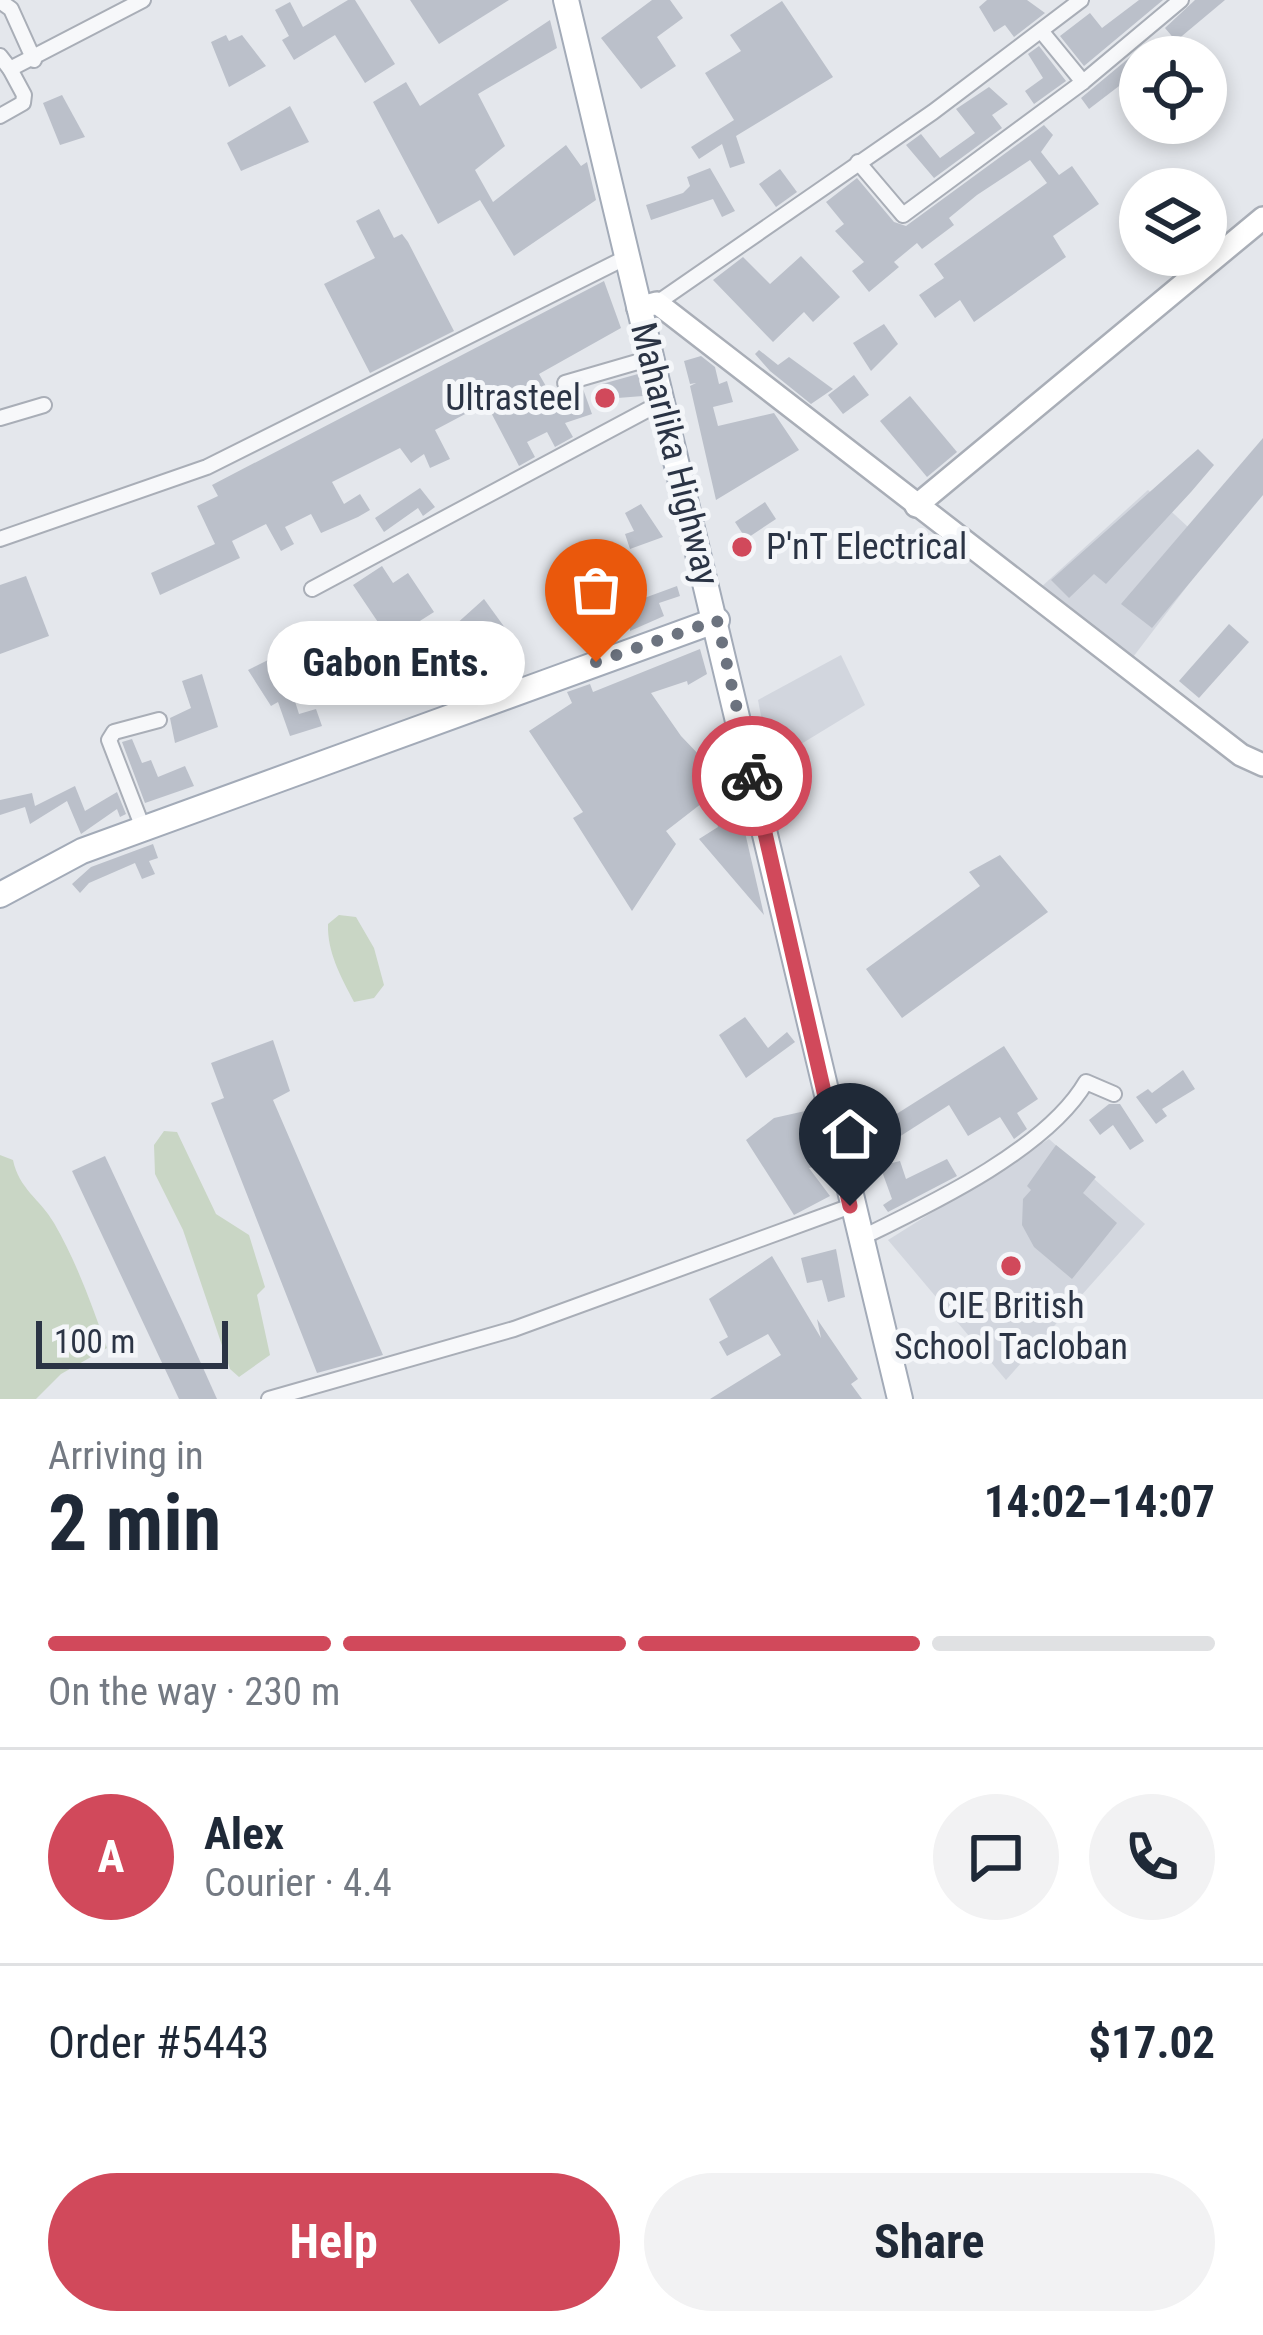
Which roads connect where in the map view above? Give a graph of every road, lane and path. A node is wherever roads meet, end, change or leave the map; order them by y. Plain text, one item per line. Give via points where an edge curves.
1 (143, 0) edge
2 (566, 0) edge
3 (1082, 0) edge
4 (1181, 0) edge
5 (0, 2) edge
6 (1042, 32) junction
7 (0, 56) edge
8 (34, 60) junction
9 (10, 69) junction
10 (1083, 82) junction
11 (0, 116) edge
12 (858, 162) junction
13 (1263, 218) edge
14 (627, 257) junction
15 (648, 306) junction
16 (651, 358) junction
17 (565, 383) dead end
18 (662, 402) junction
19 (44, 405) dead end
20 (0, 418) edge
21 (916, 506) junction
22 (0, 539) edge
23 (312, 589) dead end
24 (717, 620) junction
25 (159, 720) dead end
26 (1263, 765) edge
27 (143, 828) junction
28 (0, 895) edge
29 (1114, 1094) dead end
30 (850, 1206) junction
31 (861, 1238) junction
32 (269, 1399) edge
33 (900, 1399) edge

1 - 8 street
2 - 14 main road, Maharlika Highway
3 - 6 street
4 - 10 street
5 - 8 street
6 - 10 street
6 - 12 street
7 - 9 street
8 - 9 street
9 - 11 street via 22,104
10 - 12 street via 903,215
12 - 15 street
13 - 21 street
14 - 15 main road, Maharlika Highway
14 - 22 street via 207,467
15 - 16 main road, Maharlika Highway
15 - 21 street
16 - 17 street
16 - 18 main road, Maharlika Highway
18 - 23 street
18 - 24 main road, Maharlika Highway
19 - 20 street
21 - 26 street
24 - 27 main road
24 - 30 main road, Maharlika Highway
25 - 27 street via 110,735
27 - 28 main road
29 - 31 street via 1086,1082 1070,1112 1028,1142
30 - 31 main road, Maharlika Highway
30 - 32 street via 514,1329
31 - 33 main road, Maharlika Highway

